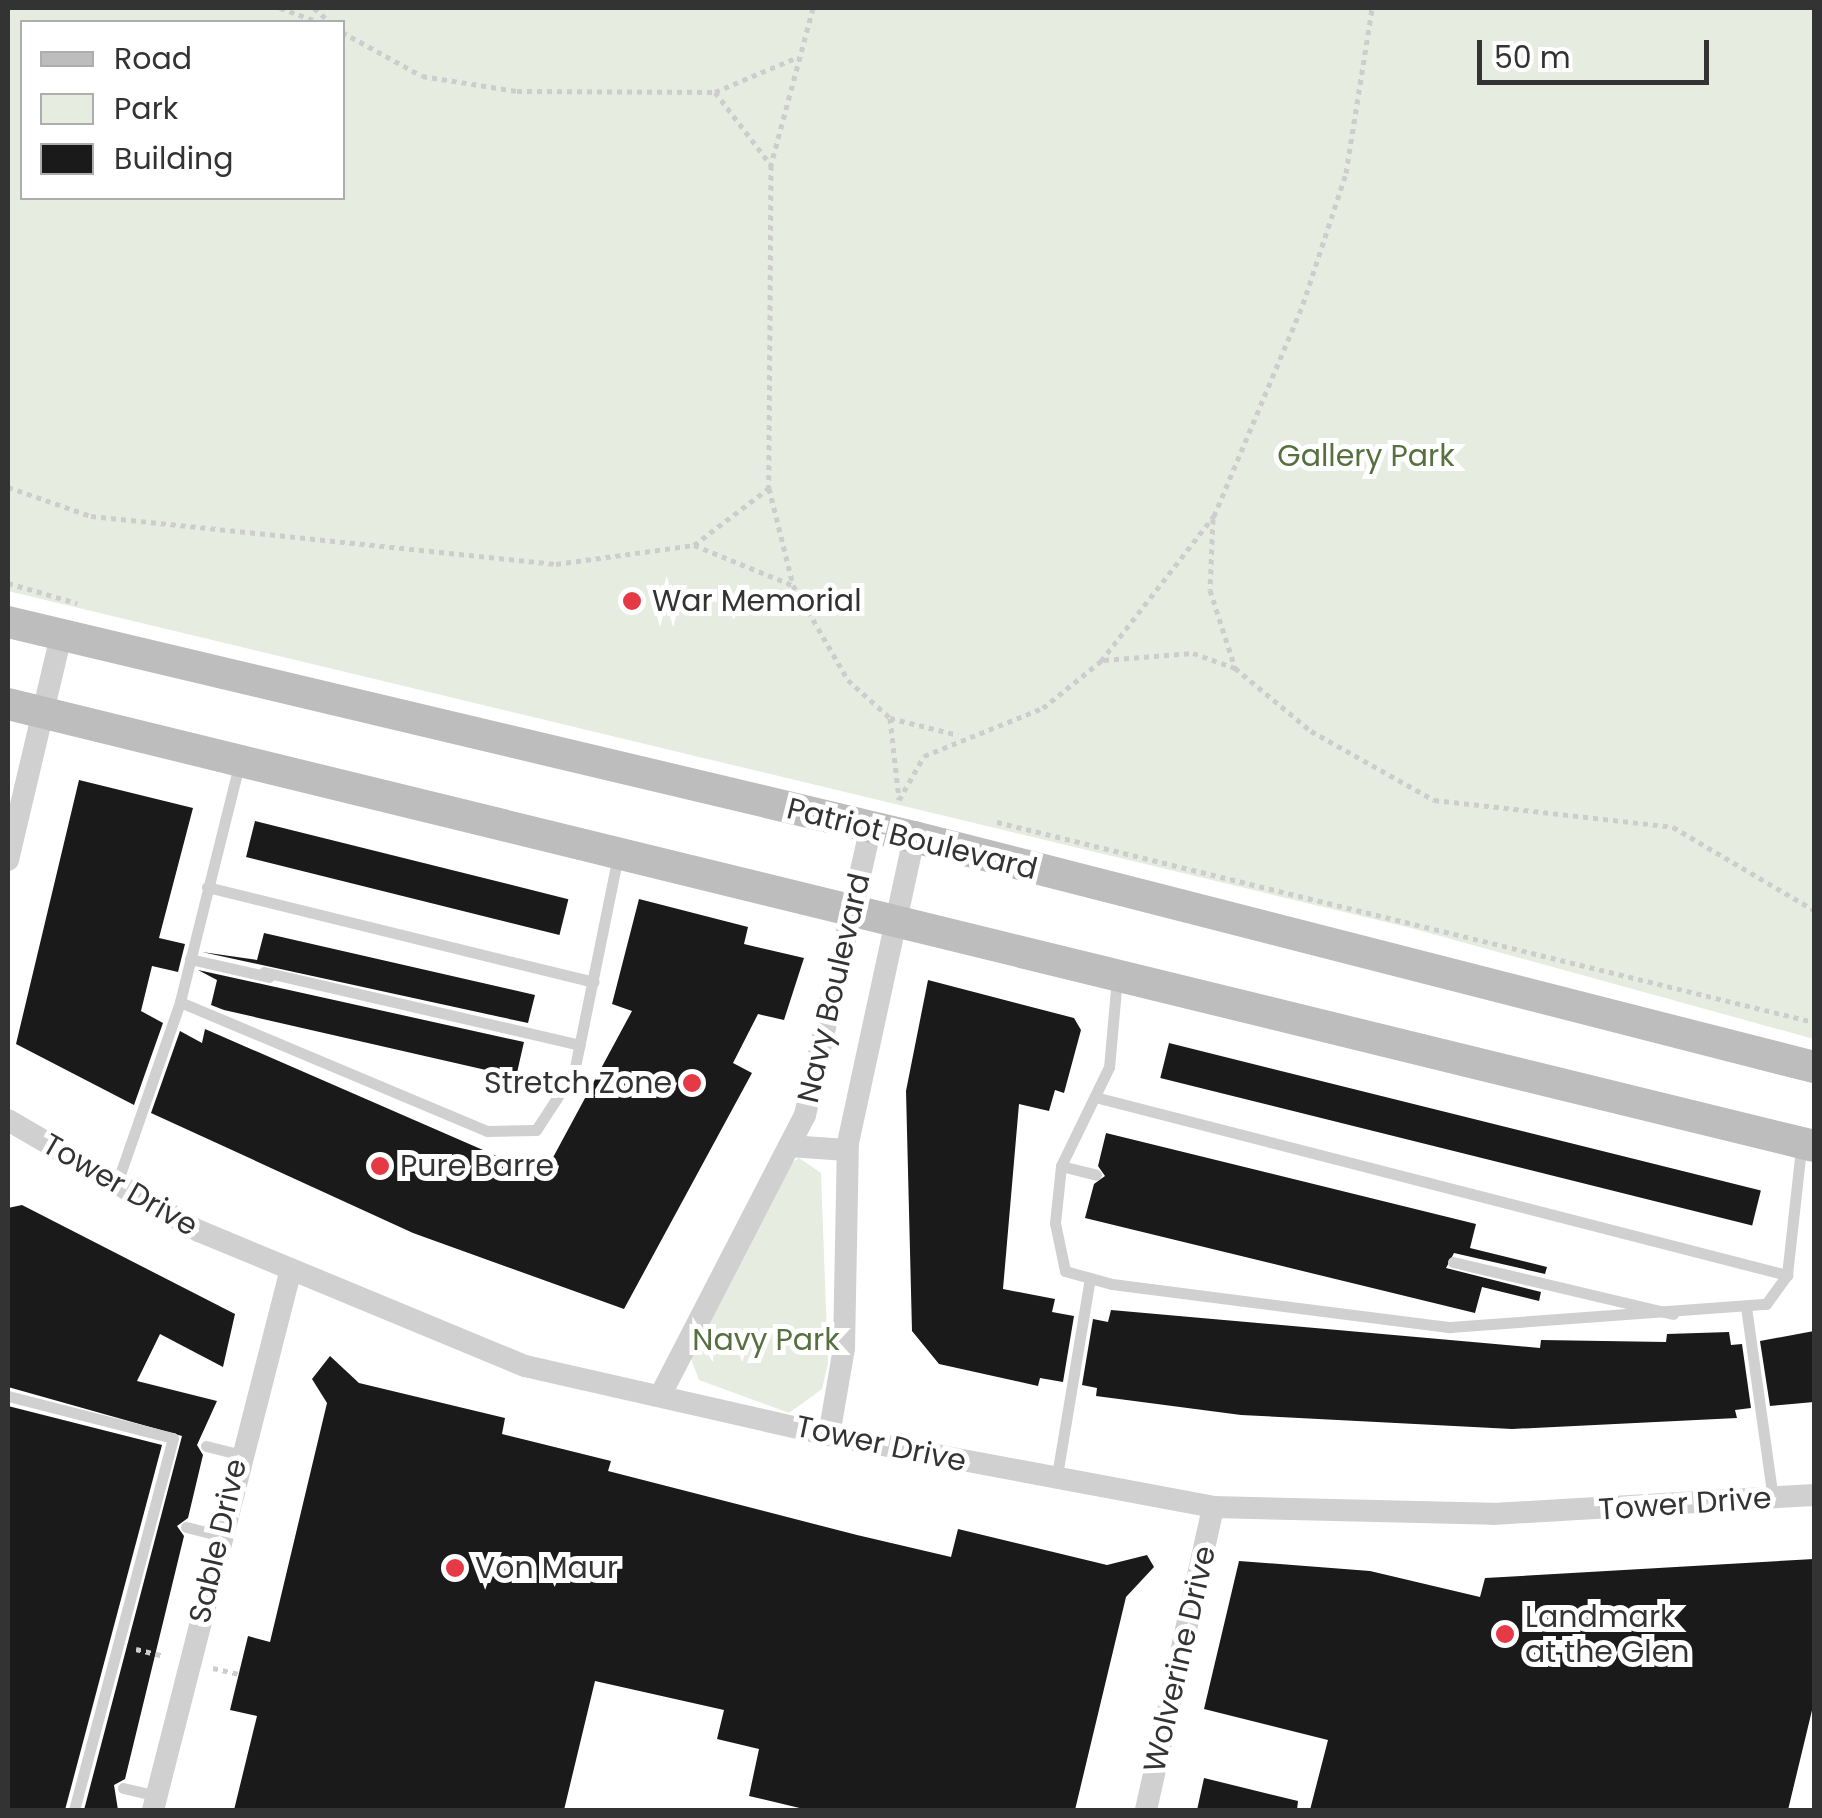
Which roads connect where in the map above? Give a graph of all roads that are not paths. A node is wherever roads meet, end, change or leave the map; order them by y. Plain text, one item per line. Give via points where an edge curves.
1 (8, 622) edge
2 (61, 635) junction
3 (8, 704) edge
4 (41, 713) junction
5 (240, 761) junction
6 (872, 827) junction
7 (914, 837) junction
8 (618, 855) junction
9 (8, 860) edge
10 (207, 887) junction
11 (853, 914) junction
12 (894, 924) junction
13 (190, 959) junction
14 (264, 972) dead end
15 (1117, 978) junction
16 (592, 982) junction
17 (180, 1002) junction
18 (501, 1032) dead end
19 (580, 1045) junction
20 (1814, 1067) edge
21 (1095, 1098) junction
22 (8, 1120) edge
23 (1808, 1144) edge
24 (789, 1146) junction
25 (847, 1150) junction
26 (1061, 1166) junction
27 (1096, 1175) dead end
28 (116, 1186) junction
29 (1454, 1262) dead end
30 (290, 1273) junction
31 (1787, 1275) junction
32 (1090, 1278) junction
33 (1746, 1307) junction
34 (1687, 1317) junction
35 (661, 1394) junction
36 (8, 1396) edge
37 (830, 1435) junction
38 (206, 1446) dead end
39 (238, 1454) junction
40 (1056, 1480) junction
41 (1814, 1494) edge
42 (1773, 1498) junction
43 (1213, 1506) junction
44 (186, 1527) dead end
45 (219, 1535) junction
46 (123, 1788) dead end
47 (155, 1803) edge
48 (74, 1810) edge
49 (1146, 1810) edge

1 - 2 main road, Patriot Boulevard
2 - 4 street
2 - 6 main road, Patriot Boulevard
3 - 4 main road
4 - 5 main road
4 - 9 street
5 - 8 main road
5 - 10 lane
6 - 7 main road, Patriot Boulevard
6 - 11 street, Navy Boulevard
7 - 12 street, Navy Boulevard
7 - 20 main road, Patriot Boulevard
8 - 11 main road
8 - 16 lane
10 - 13 lane
10 - 16 lane
11 - 12 main road
11 - 24 street, Navy Boulevard
12 - 15 main road
12 - 25 street, Navy Boulevard
13 - 17 lane
13 - 18 lane
14 - 19 lane
15 - 21 lane via 1108,1066
15 - 23 main road
16 - 19 lane
17 - 19 lane via 487,1131 536,1130 574,1072
17 - 28 lane
21 - 26 lane
21 - 31 lane
22 - 28 street, Tower Drive
23 - 31 lane
24 - 25 street, Navy Boulevard
24 - 35 street, Navy Boulevard
25 - 37 street, Navy Boulevard via 844,1348
26 - 27 lane
26 - 32 lane via 1055,1223 1065,1271
28 - 30 street, Tower Drive
29 - 34 lane
30 - 35 street, Tower Drive via 525,1366
30 - 39 street, Sable Drive
31 - 33 lane via 1766,1304
32 - 34 lane via 1223,1304 1450,1326
32 - 40 lane
33 - 34 lane
33 - 42 lane
35 - 37 street, Tower Drive
36 - 48 lane via 174,1438
37 - 40 street, Tower Drive
38 - 39 lane
39 - 45 street, Sable Drive
40 - 43 street, Tower Drive
41 - 42 street, Tower Drive
42 - 43 street, Tower Drive via 1492,1514
43 - 49 street, Wolverine Drive
44 - 45 lane
45 - 47 street, Sable Drive
46 - 47 lane

